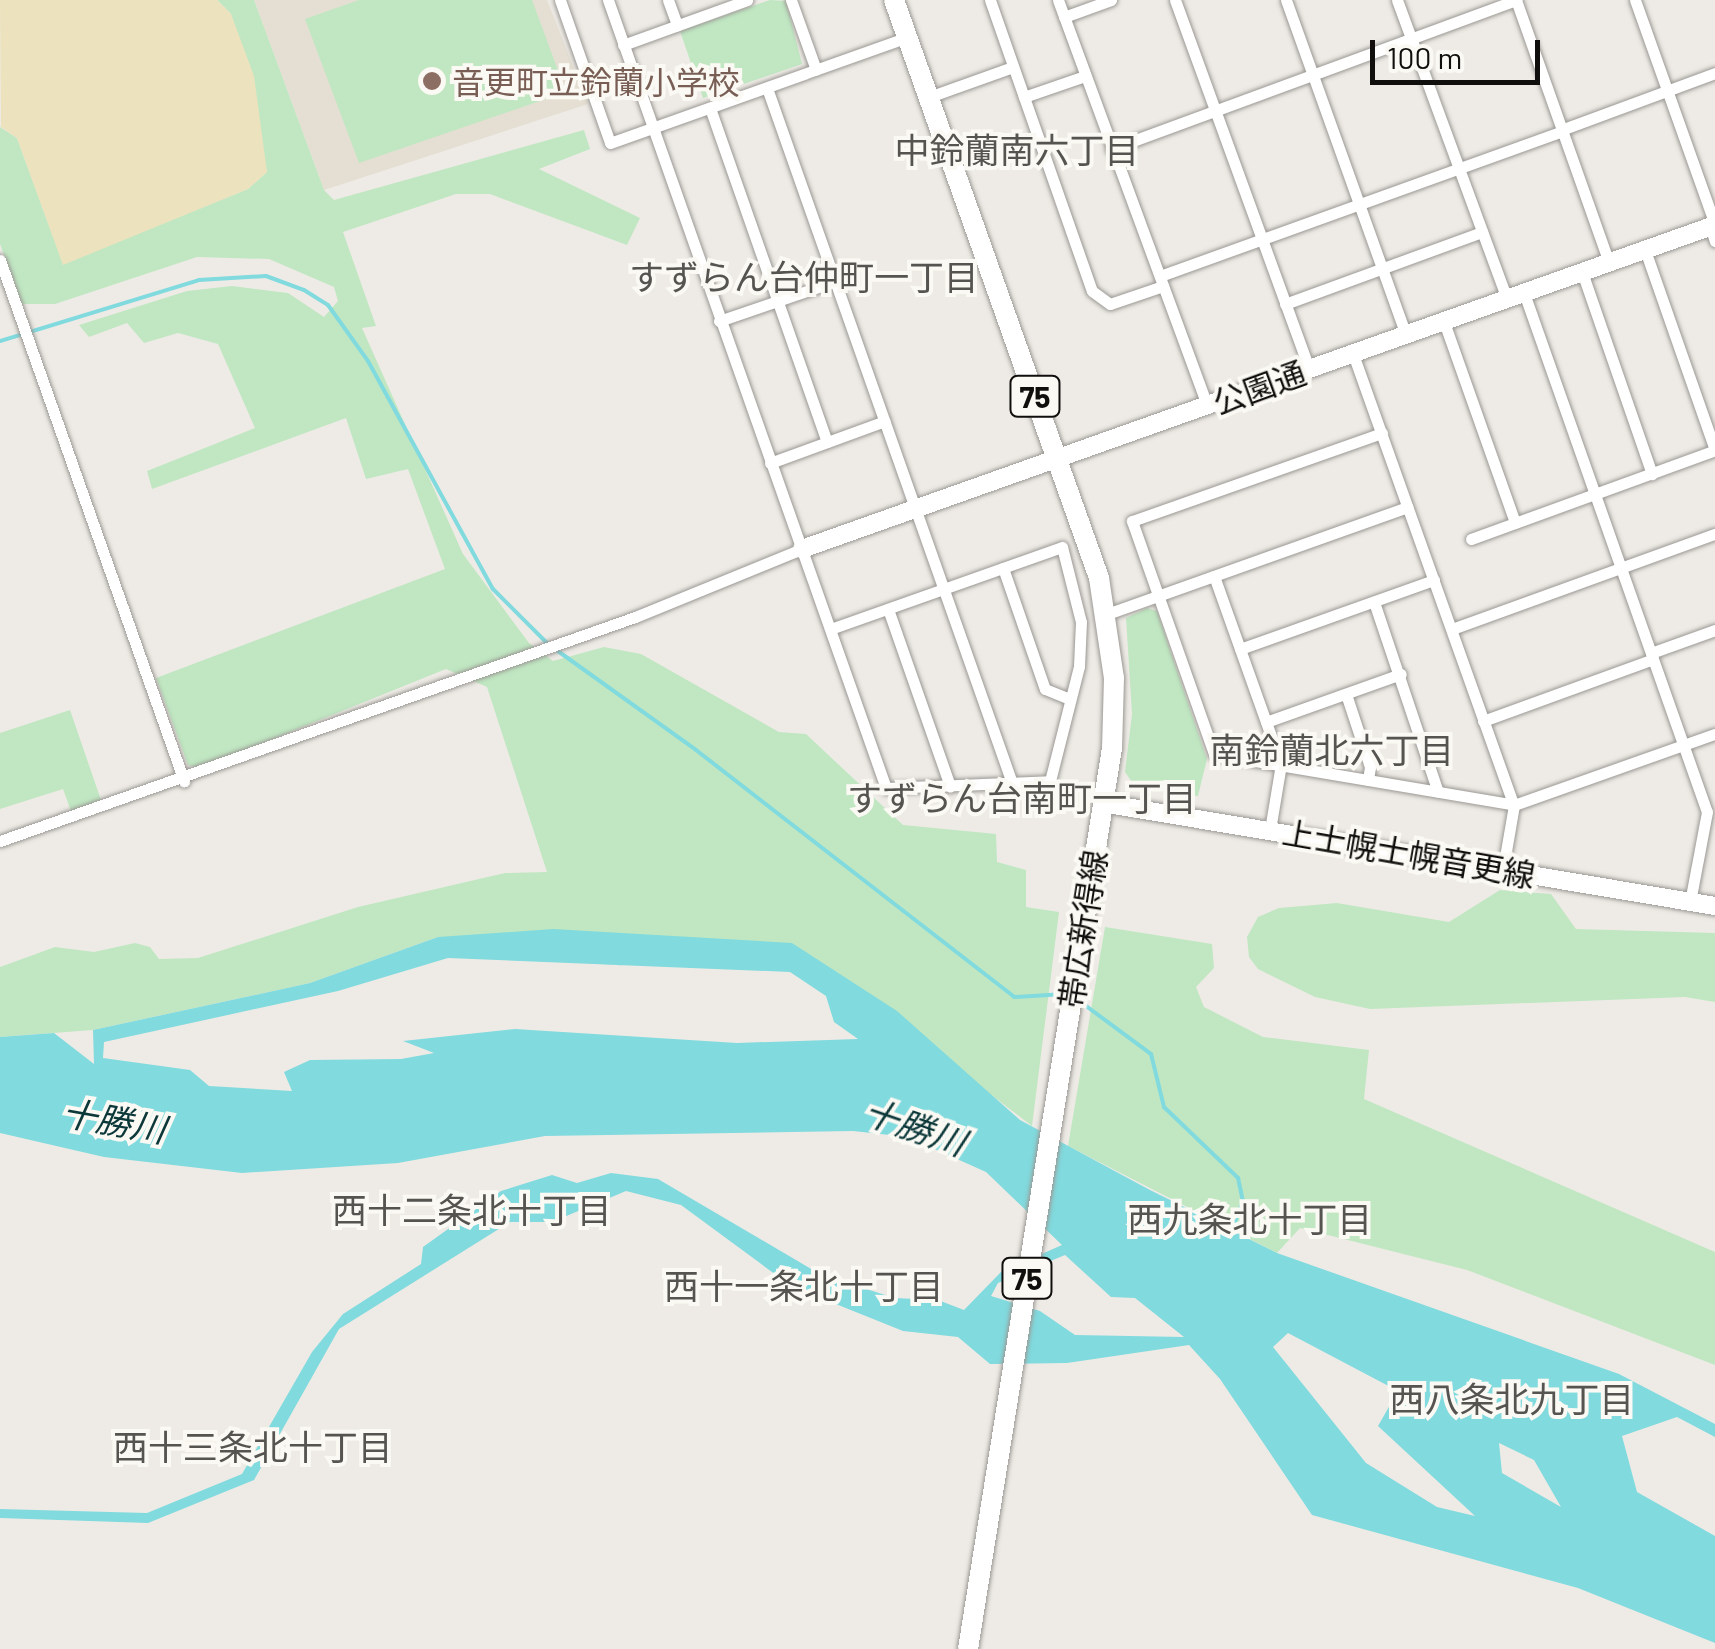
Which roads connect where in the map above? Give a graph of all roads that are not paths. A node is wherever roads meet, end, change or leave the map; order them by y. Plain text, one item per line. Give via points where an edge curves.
1 (560, 0) edge
2 (608, 0) edge
3 (668, 0) edge
4 (747, 0) edge
5 (792, 0) edge
6 (894, 0) edge
7 (990, 0) edge
8 (1058, 0) edge
9 (1111, 0) edge
10 (1174, 0) edge
11 (1286, 0) edge
12 (1398, 0) edge
13 (1634, 0) edge
14 (731, 3) edge
15 (1064, 17) junction
16 (677, 24) junction
17 (907, 37) junction
18 (1411, 38) junction
19 (623, 44) junction
20 (1013, 67) junction
21 (816, 70) junction
22 (1715, 73) edge
23 (1313, 75) junction
24 (1085, 76) junction
25 (767, 88) junction
26 (1668, 90) junction
27 (928, 97) junction
28 (1024, 97) junction
29 (710, 108) junction
30 (1215, 110) junction
31 (652, 127) junction
32 (1562, 130) junction
33 (1111, 149) junction
34 (1460, 168) junction
35 (1360, 204) junction
36 (1714, 229) edge
37 (1482, 232) junction
38 (1262, 239) junction
39 (1645, 250) junction
40 (0, 260) edge
41 (1609, 263) junction
42 (1383, 268) junction
43 (1582, 272) junction
44 (836, 281) junction
45 (1162, 281) junction
46 (1515, 296) junction
47 (778, 302) junction
48 (1285, 304) junction
49 (720, 321) junction
50 (1444, 322) junction
51 (1406, 335) junction
52 (1353, 354) junction
53 (1309, 370) junction
54 (1207, 406) junction
55 (885, 422) junction
56 (1382, 433) junction
57 (827, 442) junction
58 (1715, 450) edge
59 (1056, 459) junction
60 (770, 463) junction
61 (1652, 474) junction
62 (1594, 494) junction
63 (1408, 507) junction
64 (917, 508) junction
65 (1516, 523) junction
66 (1715, 534) edge
67 (1471, 539) dead end
68 (802, 549) junction
69 (1003, 568) junction
70 (1621, 569) junction
71 (1214, 576) junction
72 (1434, 580) junction
73 (946, 589) junction
74 (1157, 596) junction
75 (1374, 602) junction
76 (888, 609) junction
77 (1107, 614) junction
78 (831, 629) junction
79 (1452, 629) junction
80 (1715, 630) edge
81 (1240, 649) junction
82 (1652, 656) junction
83 (1401, 674) junction
84 (1346, 694) junction
85 (1070, 699) junction
86 (1483, 721) junction
87 (1266, 722) junction
88 (1715, 734) edge
89 (1684, 745) junction
90 (1280, 764) junction
91 (1368, 780) junction
92 (184, 781) junction
93 (1012, 783) junction
94 (950, 786) junction
95 (1438, 792) junction
96 (1102, 803) junction
97 (1514, 805) junction
98 (1711, 812) edge
99 (1270, 830) junction
100 (0, 841) edge
101 (1502, 869) junction
102 (1690, 902) junction
103 (1715, 906) edge
104 (968, 1649) edge

1 - 31 street via 610,143
2 - 19 street
3 - 16 street
4 - 14 street
5 - 21 street
6 - 17 main road, 帯広新得線 / 75
7 - 20 street
8 - 15 street
9 - 15 street
10 - 30 street
11 - 23 street
12 - 18 street
13 - 26 street
14 - 16 street
15 - 24 street
16 - 19 street
17 - 21 street
17 - 27 main road, 帯広新得線 / 75
18 - 23 street
18 - 32 street via 1516,0
18 - 34 street
19 - 31 street
20 - 27 street
20 - 28 street
21 - 25 street
22 - 26 street
23 - 30 street
23 - 35 street
24 - 28 street
24 - 33 street
25 - 29 street
25 - 44 street
26 - 32 street
26 - 36 street
27 - 59 main road, 帯広新得線 / 75
28 - 45 street via 1099,300 1110,304
29 - 31 street
29 - 47 street
30 - 33 street
30 - 38 street
31 - 49 street
32 - 34 street
32 - 41 street
33 - 45 street
34 - 35 street
34 - 37 street
35 - 38 street
35 - 42 street
36 - 39 street, 公園通
37 - 42 street
37 - 46 street
38 - 45 street
38 - 48 street
39 - 41 street, 公園通
39 - 58 street
40 - 92 street
41 - 43 street, 公園通
42 - 48 street
42 - 51 street
43 - 46 street, 公園通
43 - 61 street
44 - 47 street
44 - 55 street
45 - 54 street
46 - 50 street, 公園通
46 - 62 street
47 - 49 street
47 - 57 street
48 - 53 street
49 - 60 street
50 - 51 street, 公園通
50 - 65 street
51 - 52 street, 公園通
52 - 53 street, 公園通
52 - 56 street
53 - 54 street, 公園通
54 - 59 street, 公園通
55 - 57 street
55 - 64 street
56 - 63 street
56 - 74 street via 1132,522
57 - 60 street
58 - 61 street
59 - 64 street, 公園通
59 - 77 main road, 帯広新得線 / 75
60 - 68 street
61 - 62 street
62 - 65 street
62 - 70 street
63 - 71 street
63 - 72 street
64 - 68 street, 公園通
64 - 73 street
65 - 67 street
66 - 70 street
68 - 78 street
68 - 92 street
69 - 73 street
69 - 85 street via 1045,689
69 - 85 street via 1062,547 1081,622
70 - 79 street
70 - 82 street
71 - 74 street
71 - 81 street
72 - 75 street
72 - 79 street
73 - 76 street
73 - 93 street
74 - 77 street
74 - 90 street via 1214,754
75 - 81 street
75 - 83 street
76 - 78 street
76 - 94 street
77 - 96 main road, 帯広新得線 / 75 via 1114,678
78 - 94 street via 886,788
79 - 86 street
80 - 82 street
81 - 87 street
82 - 86 street
82 - 89 street
83 - 84 street
83 - 95 street
84 - 87 street
84 - 91 street via 1370,767
85 - 93 street via 1050,780
86 - 97 street
87 - 90 street
88 - 89 street
89 - 97 street
89 - 98 street
90 - 91 street
90 - 99 street
91 - 95 street
92 - 100 street
93 - 94 street
95 - 97 street
96 - 99 street, 上士幌士幌音更線
96 - 104 main road, 帯広新得線 / 75
97 - 101 street
98 - 102 street
99 - 101 street, 上士幌士幌音更線
101 - 102 street, 上士幌士幌音更線
102 - 103 street, 上士幌士幌音更線

